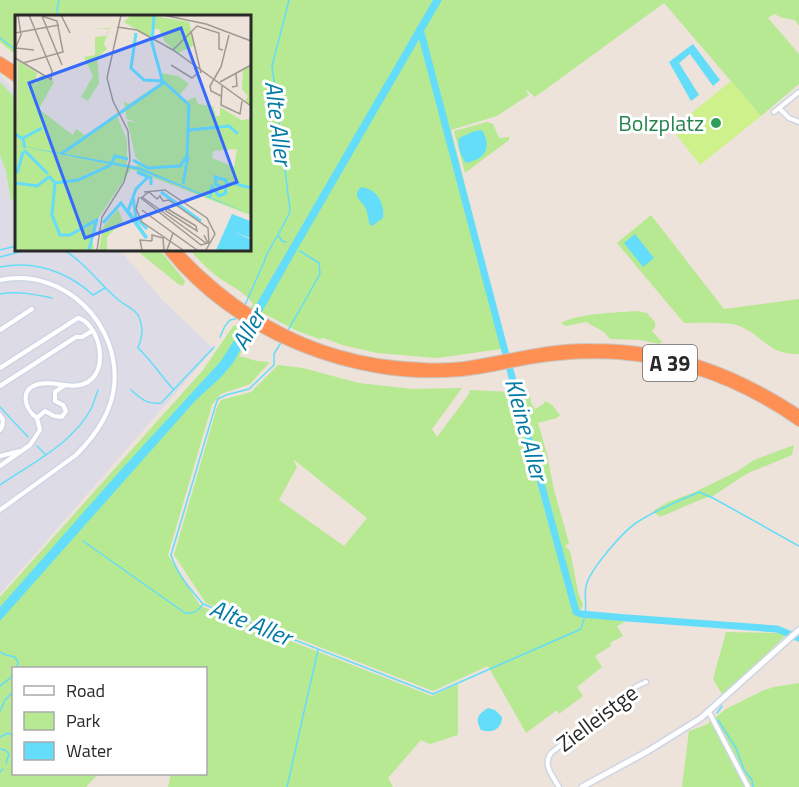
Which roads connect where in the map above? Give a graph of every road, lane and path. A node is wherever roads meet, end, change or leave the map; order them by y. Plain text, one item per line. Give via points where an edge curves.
1 (0, 61) edge
2 (0, 67) edge
3 (15, 70) edge
4 (15, 77) edge
5 (799, 92) edge
6 (779, 108) junction
7 (774, 112) dead end
8 (799, 122) edge
9 (168, 250) edge
10 (176, 250) edge
11 (0, 280) edge
12 (234, 307) junction
13 (32, 309) dead end
14 (0, 330) edge
15 (92, 332) junction
16 (528, 357) junction
17 (0, 368) edge
18 (52, 384) junction
19 (65, 385) junction
20 (0, 386) edge
21 (55, 392) junction
22 (799, 414) edge
23 (0, 416) edge
24 (37, 418) junction
25 (799, 422) edge
26 (0, 430) edge
27 (23, 450) junction
28 (0, 456) edge
29 (0, 466) edge
30 (0, 510) edge
31 (798, 631) edge
32 (646, 682) dead end
33 (709, 712) junction
34 (559, 787) edge
35 (582, 787) edge
36 (748, 787) edge

1 - 3 highway
2 - 4 highway
5 - 6 street
6 - 7 street
6 - 8 street
9 - 12 highway, A 39 via 196,280
10 - 12 highway, A 39
11 - 30 street via 40,282 77,299 106,336 114,373 108,408 86,445
12 - 16 highway, A 39 via 323,352 376,363 439,368
13 - 14 street
15 - 17 street via 87,322 78,318
15 - 19 street via 101,355 99,370 86,383
15 - 20 street via 76,337
16 - 22 highway, A 39 via 590,348 667,355 740,380
16 - 25 highway, A 39 via 598,354 666,362 737,386
18 - 19 street
18 - 21 street
18 - 24 street via 37,384 28,390 27,409
19 - 21 street
21 - 24 street via 55,401 66,411 62,417 45,411
23 - 26 street
24 - 27 street via 40,430
27 - 28 street
27 - 29 street
31 - 33 street
32 - 34 street, Zielleistge via 551,753 547,765
33 - 35 street
33 - 36 street

